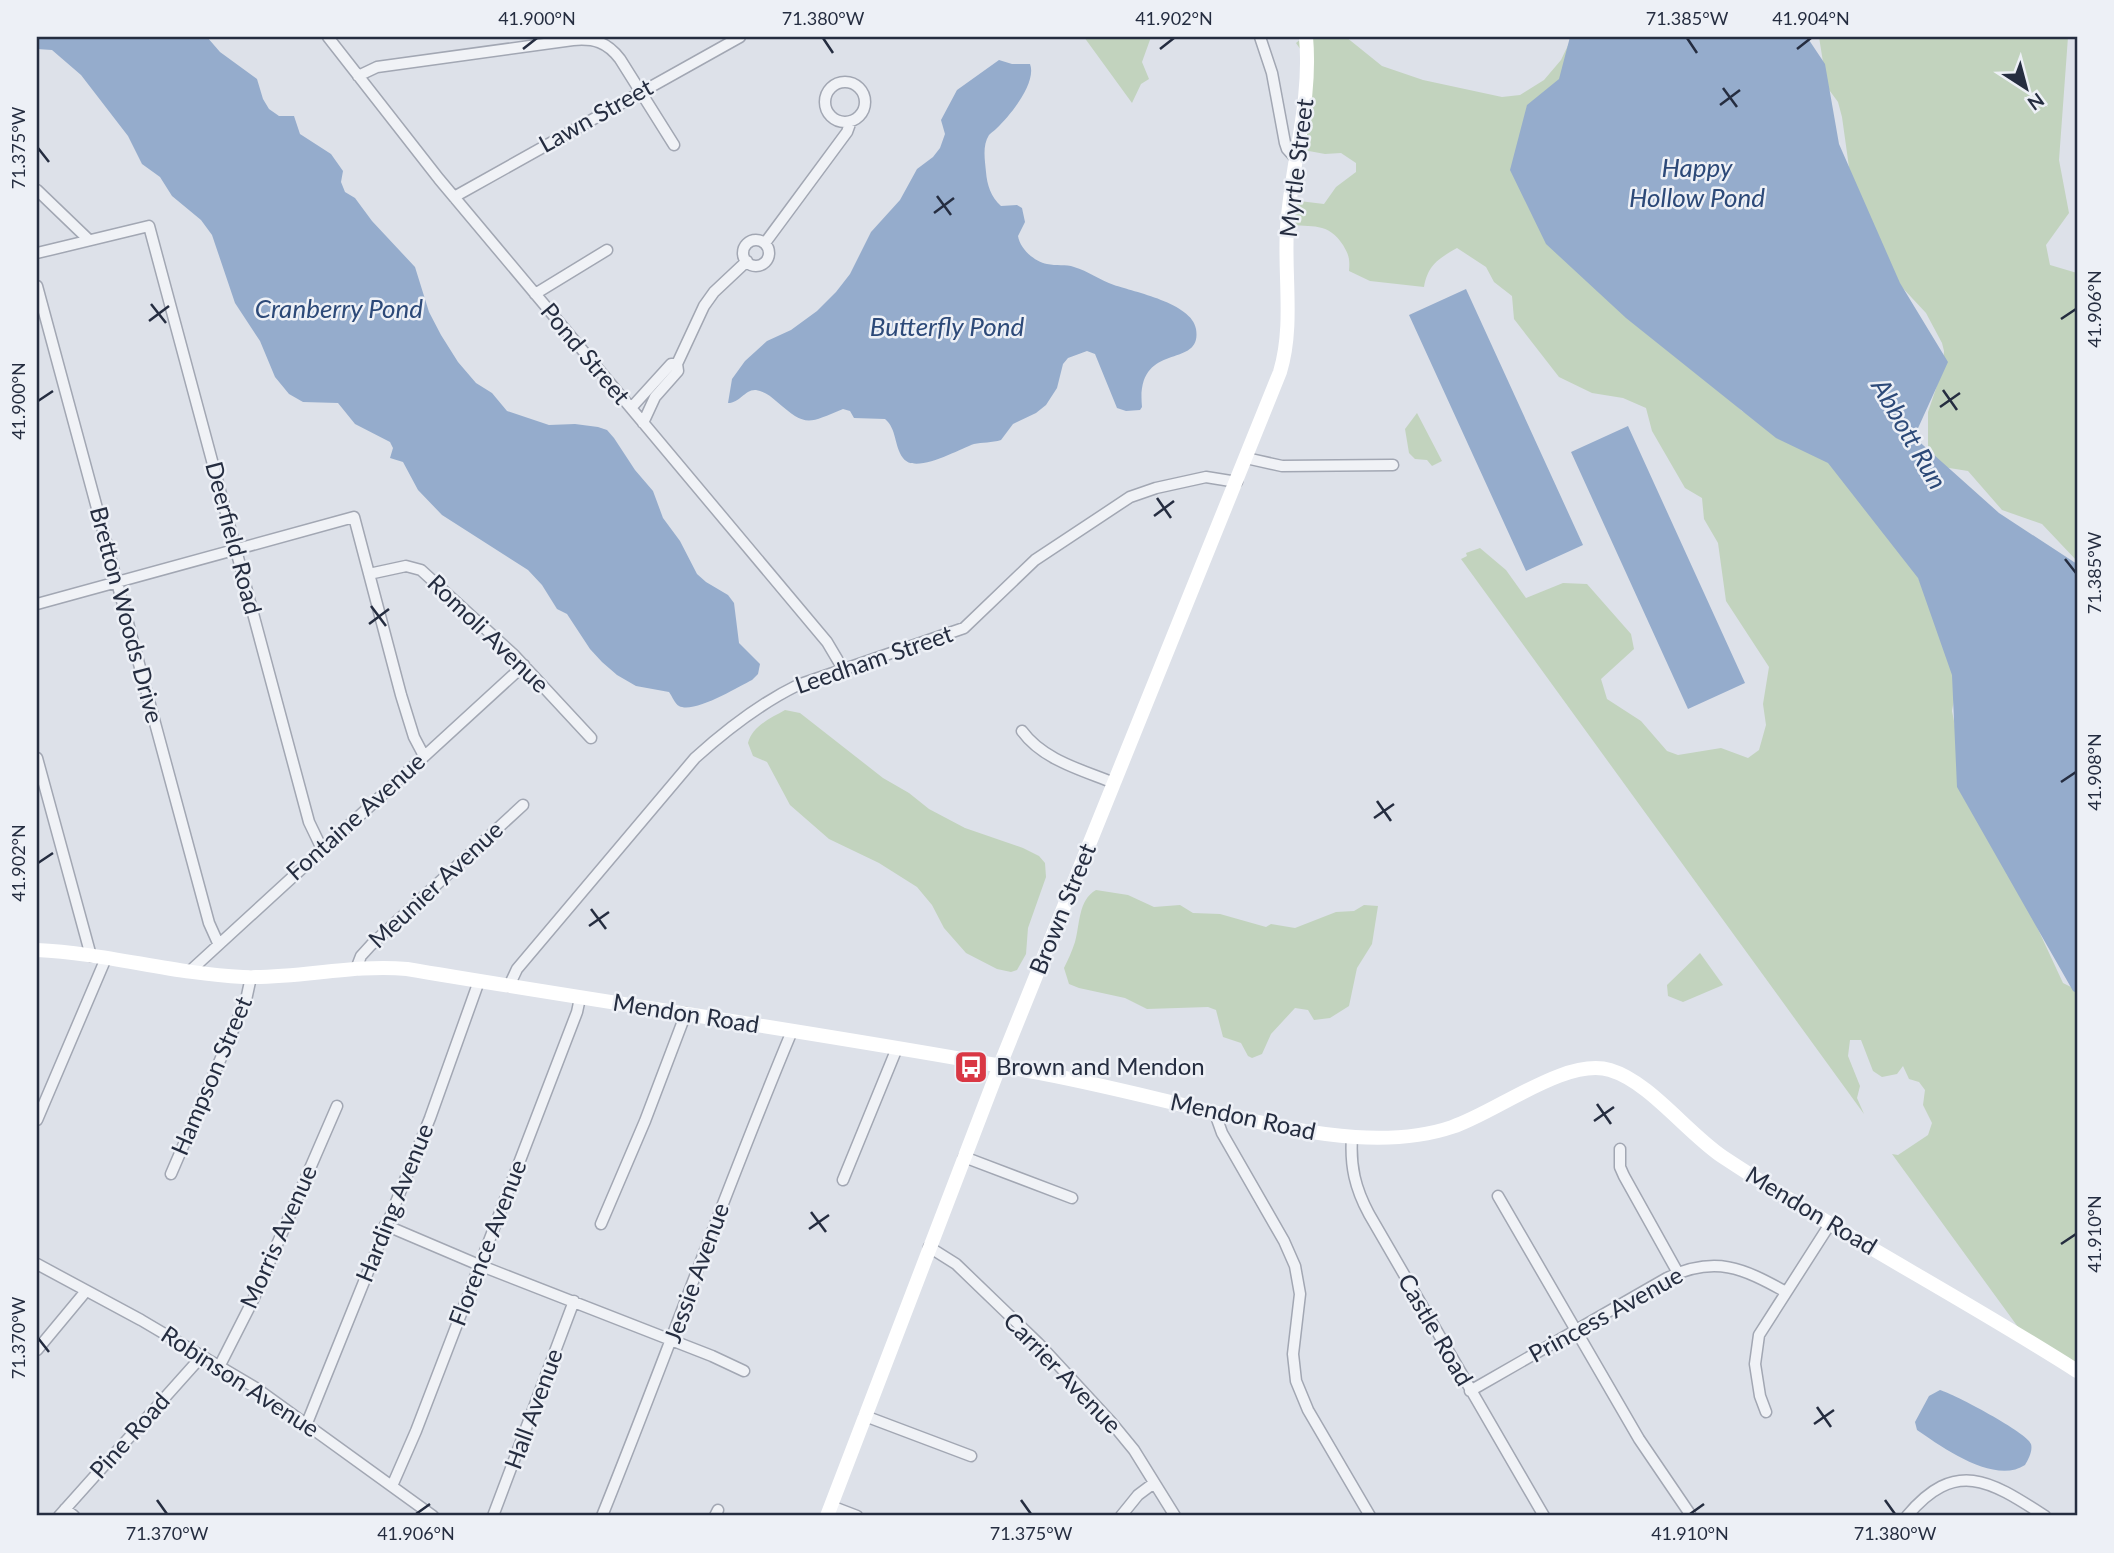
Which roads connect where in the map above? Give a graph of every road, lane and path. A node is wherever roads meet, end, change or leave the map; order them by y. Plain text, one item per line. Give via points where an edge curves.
1 (328, 37) edge
2 (506, 37) edge
3 (740, 37) edge
4 (1260, 37) edge
5 (1306, 37) edge
6 (508, 49) junction
7 (358, 76) junction
8 (640, 92) junction
9 (851, 121) junction
10 (674, 145) dead end
11 (1296, 159) junction
12 (37, 190) edge
13 (454, 197) junction
14 (89, 240) junction
15 (765, 243) junction
16 (607, 250) dead end
17 (37, 253) edge
18 (747, 261) junction
19 (37, 286) edge
20 (535, 294) junction
21 (1287, 299) joint
22 (677, 364) junction
23 (631, 408) junction
24 (643, 423) junction
25 (1246, 458) junction
26 (1393, 465) dead end
27 (1237, 482) junction
28 (236, 549) junction
29 (369, 574) junction
30 (117, 582) junction
31 (37, 604) edge
32 (524, 665) junction
33 (844, 669) junction
34 (1021, 731) dead end
35 (592, 737) dead end
36 (424, 756) junction
37 (37, 758) edge
38 (1114, 783) junction
39 (523, 805) dead end
40 (322, 849) junction
41 (218, 943) junction
42 (37, 950) edge
43 (91, 956) junction
44 (106, 958) junction
45 (356, 969) junction
46 (190, 971) junction
47 (251, 977) junction
48 (479, 981) junction
49 (509, 986) junction
50 (580, 998) junction
51 (686, 1013) junction
52 (792, 1031) junction
53 (897, 1048) junction
54 (999, 1065) junction
55 (337, 1106) dead end
56 (1217, 1113) junction
57 (37, 1120) edge
58 (1352, 1137) junction
59 (1620, 1149) dead end
60 (964, 1157) junction
61 (171, 1174) dead end
62 (843, 1180) dead end
63 (1498, 1196) dead end
64 (1072, 1198) dead end
65 (601, 1224) dead end
66 (1830, 1224) junction
67 (385, 1225) junction
68 (929, 1247) junction
69 (37, 1264) edge
70 (479, 1265) junction
71 (1678, 1273) junction
72 (86, 1291) junction
73 (1786, 1292) junction
74 (574, 1301) junction
75 (1575, 1331) junction
76 (672, 1340) junction
77 (37, 1350) edge
78 (202, 1356) junction
79 (219, 1367) junction
80 (744, 1371) dead end
81 (2077, 1371) edge
82 (1470, 1391) junction
83 (1766, 1412) dead end
84 (865, 1416) junction
85 (307, 1423) junction
86 (971, 1456) dead end
87 (1154, 1483) junction
88 (392, 1486) junction
89 (829, 1511) edge
90 (66, 1514) edge
91 (1690, 1514) dead end
92 (433, 1516) edge
93 (493, 1516) edge
94 (602, 1516) edge
95 (857, 1516) edge
96 (1121, 1516) edge
97 (1175, 1516) edge
98 (1370, 1516) edge
99 (1544, 1516) edge
100 (1906, 1516) edge
101 (2045, 1516) edge

1 - 7 street, Pond Street
2 - 6 street
3 - 8 street, Lawn Street
4 - 11 street via 1285,143
5 - 11 street, Myrtle Street via 1307,87
6 - 7 street via 377,67
6 - 8 street via 582,39 600,41 615,52
7 - 13 street, Pond Street
8 - 10 street
8 - 13 street, Lawn Street
9 - 9 street via 838,121 825,107 827,94 840,83 858,87 864,99 862,112
9 - 15 street
11 - 21 street, Myrtle Street via 1287,232
12 - 14 street
13 - 20 street, Pond Street
14 - 17 street
14 - 28 street, Deerfield Road via 149,226
15 - 18 street via 748,242 744,249
15 - 18 street via 769,254 765,262 754,265
16 - 20 street
18 - 22 street via 704,306
19 - 30 street, Bretton Woods Drive
20 - 23 street, Pond Street
21 - 25 street, Brown Street via 1283,363
22 - 23 street via 671,364
22 - 24 street via 678,370 655,397
23 - 24 street, Pond Street
24 - 33 street, Pond Street via 827,642
25 - 26 street via 1282,466
25 - 27 street, Brown Street
27 - 33 street, Leedham Street via 1195,478 1130,497 1035,560 964,628
27 - 38 street, Brown Street
28 - 29 street via 354,517
28 - 30 street
28 - 40 street, Deerfield Road via 309,822
29 - 32 street, Romoli Avenue via 418,568
29 - 36 street via 412,732
30 - 31 street
30 - 41 street, Bretton Woods Drive
32 - 35 street, Romoli Avenue
32 - 36 street, Fontaine Avenue
33 - 49 street, Leedham Street via 787,690 695,758 517,969
34 - 38 street via 1045,754
36 - 40 street, Fontaine Avenue
37 - 43 street
38 - 54 street, Brown Street
39 - 45 street, Meunier Avenue via 371,945
40 - 41 street, Fontaine Avenue
41 - 46 street, Fontaine Avenue
42 - 43 street, Mendon Road
43 - 44 street, Mendon Road
44 - 46 street, Mendon Road
44 - 57 street
45 - 47 street, Mendon Road
45 - 48 street, Mendon Road via 401,968
46 - 47 street, Mendon Road
47 - 61 street, Hampson Street via 246,1000
48 - 49 street, Mendon Road
48 - 67 street, Harding Avenue via 430,1118
49 - 50 street, Mendon Road
50 - 51 street, Mendon Road
50 - 70 street, Florence Avenue
51 - 52 street, Mendon Road
51 - 65 street
52 - 53 street, Mendon Road
52 - 76 street, Jessie Avenue
53 - 54 street, Mendon Road
53 - 62 street
54 - 56 street, Mendon Road
54 - 60 street, Brown Street
55 - 79 street, Morris Avenue
56 - 58 street, Mendon Road
56 - 98 street via 1222,1133 1295,1266 1300,1294 1293,1354 1301,1395
58 - 66 street, Mendon Road via 1435,1132 1472,1119 1566,1072 1597,1068 1633,1080 1708,1146
58 - 82 street, Castle Road via 1357,1191
59 - 71 street via 1624,1176
60 - 64 street
60 - 68 street, Brown Street
63 - 75 street
66 - 73 street
66 - 81 street, Mendon Road
67 - 70 street
67 - 85 street, Harding Avenue
68 - 84 street, Brown Street
68 - 87 street, Carrier Avenue via 949,1258 1038,1343 1123,1436
69 - 72 street, Robinson Avenue
70 - 74 street
70 - 88 street, Florence Avenue
71 - 73 street, Princess Avenue via 1700,1266 1736,1268
71 - 75 street, Princess Avenue
72 - 77 street
72 - 78 street, Robinson Avenue
73 - 83 street via 1756,1345 1758,1385
74 - 76 street
74 - 93 street, Hall Avenue
75 - 82 street, Princess Avenue
75 - 91 street
76 - 80 street
76 - 94 street, Jessie Avenue
78 - 79 street, Robinson Avenue
78 - 90 street, Pine Road
79 - 85 street, Robinson Avenue
82 - 99 street, Castle Road
84 - 86 street
84 - 89 street, Brown Street
85 - 88 street, Robinson Avenue
87 - 96 street
87 - 97 street, Carrier Avenue
88 - 92 street, Robinson Avenue
89 - 95 street
100 - 101 street via 1923,1499 1960,1480 1993,1485

